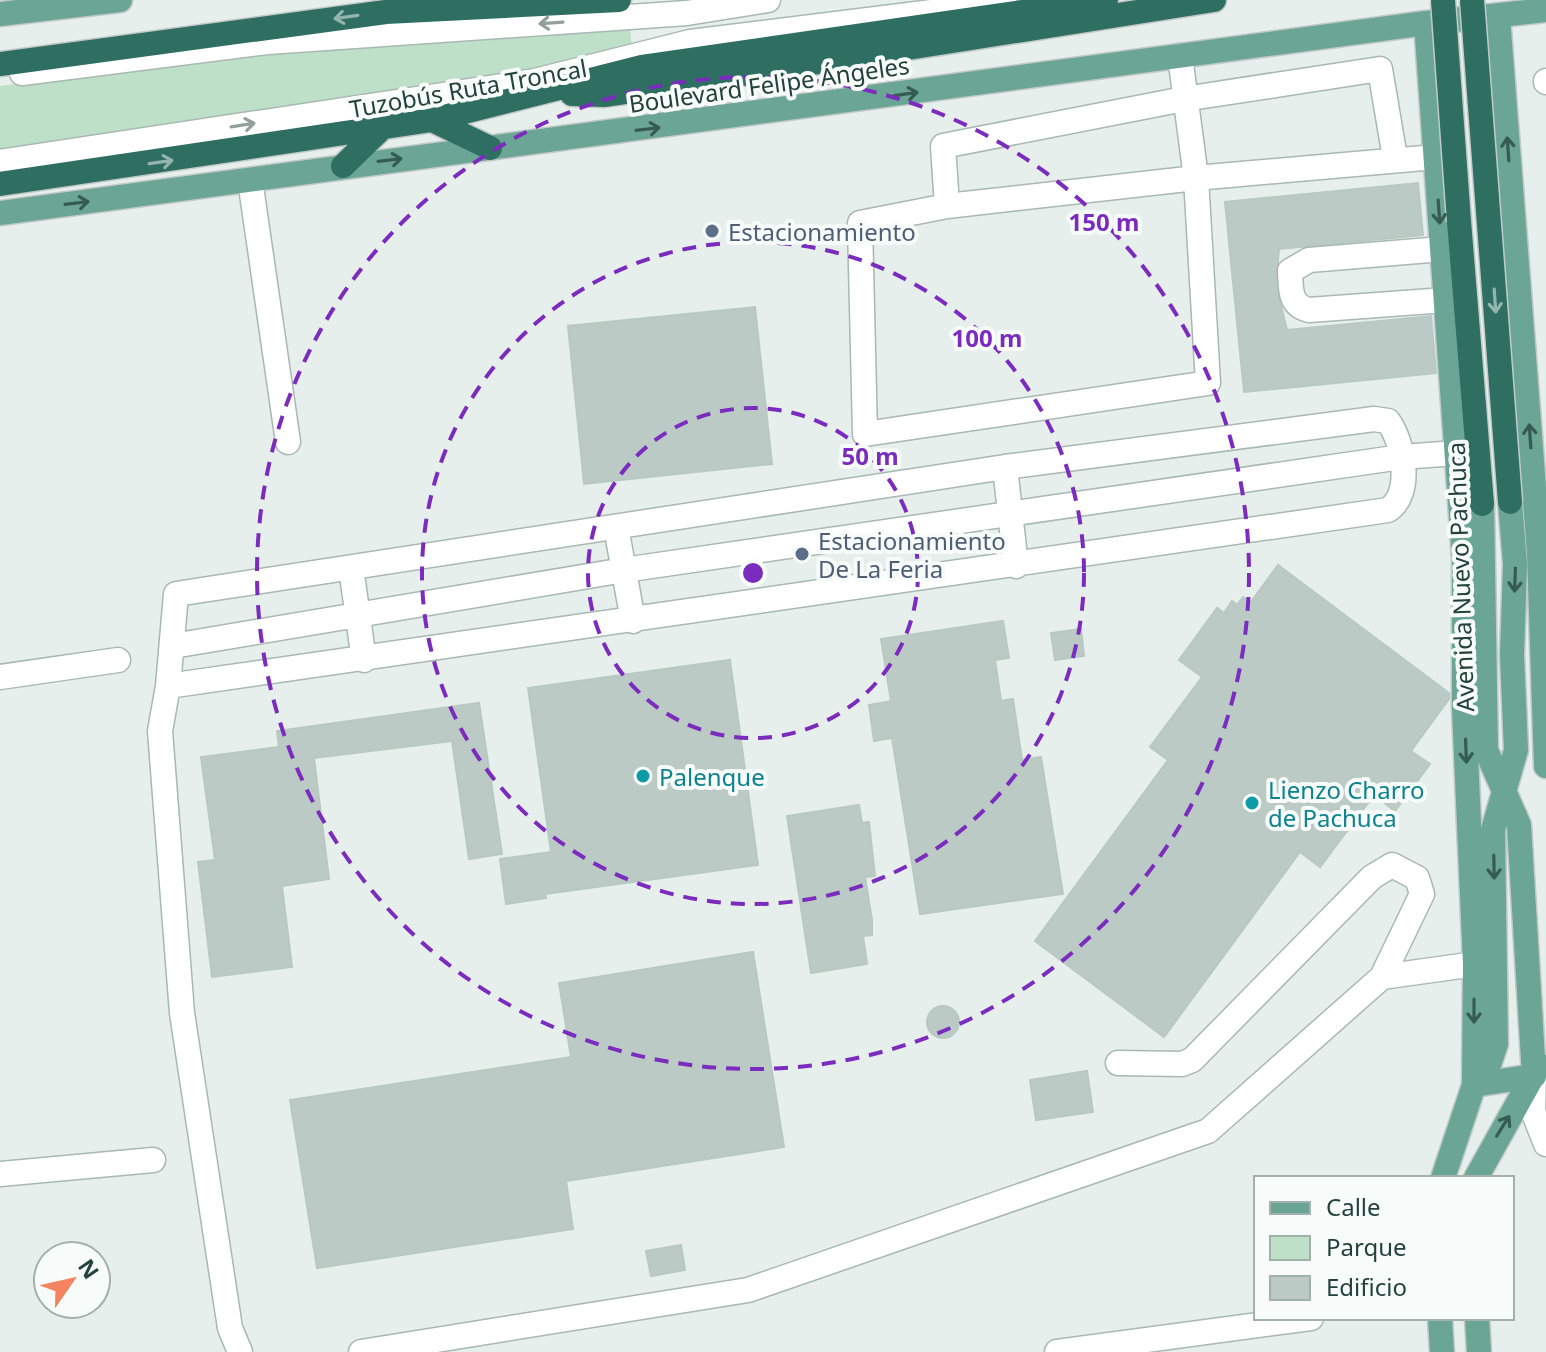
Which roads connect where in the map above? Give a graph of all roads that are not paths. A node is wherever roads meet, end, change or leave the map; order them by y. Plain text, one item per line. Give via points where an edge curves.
1 (120, 0) edge
2 (456, 0) edge
3 (619, 0) edge
4 (768, 0) edge
5 (1031, 0) edge
6 (1106, 0) edge
7 (1214, 0) edge
8 (1443, 0) edge
9 (1472, 0) edge
10 (1546, 10) edge
11 (386, 12) junction
12 (0, 14) edge
13 (1498, 17) junction
14 (1426, 23) junction
15 (1180, 56) junction
16 (0, 64) edge
17 (1501, 67) junction
18 (1429, 75) junction
19 (0, 76) edge
20 (542, 93) junction
21 (1184, 99) junction
22 (432, 120) junction
23 (382, 128) junction
24 (490, 148) junction
25 (1435, 157) junction
26 (1395, 158) junction
27 (0, 162) edge
28 (343, 166) junction
29 (1196, 178) junction
30 (250, 180) junction
31 (0, 184) edge
32 (947, 206) junction
33 (0, 213) edge
34 (1442, 249) junction
35 (1445, 300) junction
36 (288, 442) dead end
37 (1456, 453) junction
38 (1401, 457) junction
39 (1005, 467) junction
40 (1510, 502) joint
41 (1482, 504) joint
42 (1010, 514) junction
43 (616, 527) junction
44 (1016, 566) junction
45 (351, 568) junction
46 (624, 570) junction
47 (356, 617) junction
48 (633, 621) junction
49 (173, 646) junction
50 (118, 660) dead end
51 (364, 660) junction
52 (0, 677) edge
53 (1545, 681) edge
54 (168, 686) junction
55 (1546, 766) edge
56 (1504, 791) junction
57 (1475, 964) junction
58 (1382, 977) junction
59 (1546, 1052) edge
60 (1118, 1063) dead end
61 (1542, 1079) edge
62 (1474, 1085) junction
63 (1546, 1144) edge
64 (153, 1160) dead end
65 (0, 1174) edge
66 (1444, 1176) edge
67 (1477, 1176) edge
68 (1301, 1320) edge
69 (1440, 1320) edge
70 (1477, 1320) edge
71 (1192, 1342) edge
72 (240, 1352) edge
73 (361, 1352) edge
74 (1057, 1352) edge
75 (1442, 1352) edge
76 (1479, 1352) edge

1 - 12 main road
2 - 11 highway
3 - 11 highway
4 -> 19 street, Tuzobús Ruta Troncal via 687,13 268,42
27 -> 5 street, Tuzobús Ruta Troncal via 535,81 690,42
6 - 20 highway, Boulevard Felipe Ángeles via 642,67
7 - 20 highway via 604,95
8 - 41 highway, bridge
9 -> 40 highway, bridge
10 - 13 main road, Boulevard Felipe Ángeles
11 -> 16 highway
13 - 14 main road, Boulevard Felipe Ángeles
13 - 17 main road
14 - 15 main road, Boulevard Felipe Ángeles
14 - 18 main road, Avenida Nuevo Pachuca
15 - 21 street
24 -> 15 main road, Boulevard Felipe Ángeles
17 - 18 main road via 1464,59
53 -> 17 main road
18 - 25 main road, Avenida Nuevo Pachuca
20 - 22 highway, Boulevard Felipe Ángeles
21 - 26 street via 1380,69
21 - 29 street
21 - 32 street via 943,146
22 - 23 highway, Boulevard Felipe Ángeles
22 - 24 highway
23 - 28 highway
31 -> 23 highway, Boulevard Felipe Ángeles
28 -> 24 main road, Boulevard Felipe Ángeles
25 - 26 street
25 -> 34 main road, Avenida Nuevo Pachuca
26 - 29 street
28 - 30 main road, Boulevard Felipe Ángeles
29 - 32 street
29 - 32 street via 1208,383 865,434 860,223
33 -> 30 main road, Boulevard Felipe Ángeles
30 - 36 street
34 - 35 main road, Avenida Nuevo Pachuca
34 - 35 street via 1309,260 1290,271 1291,296 1299,308 1309,310
35 - 37 main road, Avenida Nuevo Pachuca
37 - 38 street
37 -> 57 main road, Avenida Nuevo Pachuca via 1464,558 1464,708
38 - 39 street via 1395,430 1388,421 1374,419
38 - 42 street
38 - 44 street via 1402,493 1388,510
39 - 42 street
39 - 43 street
40 -> 56 main road via 1516,750
41 - 56 main road via 1486,750
42 - 44 street
42 - 46 street
43 - 45 street
43 - 46 street
44 - 48 street
45 - 47 street
45 - 49 street via 176,594
46 - 47 street
46 - 48 street
47 - 49 street
47 - 51 street
48 - 51 street
49 - 54 street
50 - 52 street
51 - 54 street
53 - 55 main road
54 - 72 street via 160,731 182,1013 230,1328
56 - 61 main road via 1519,825
56 -> 62 main road via 1493,830 1496,1044
57 - 58 street
57 -> 62 main road, Avenida Nuevo Pachuca
58 - 60 street via 1422,894 1417,878 1392,865 1372,877 1192,1060
58 - 73 street via 1208,1131 748,1290
59 - 61 main road
61 - 62 main road
61 - 63 street via 1533,1111
67 -> 61 main road via 1493,1143
62 - 66 main road
64 - 65 street
68 - 71 street
69 - 75 main road
70 - 76 main road
71 - 74 street

